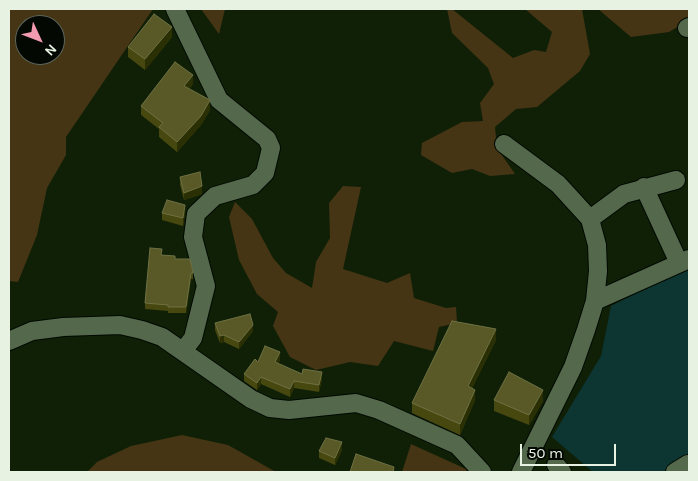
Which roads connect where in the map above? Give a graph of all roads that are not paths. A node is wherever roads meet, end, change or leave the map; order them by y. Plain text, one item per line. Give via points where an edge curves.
1 (175, 9) edge
2 (504, 144) dead end
3 (676, 180) dead end
4 (644, 188) junction
5 (590, 219) junction
6 (684, 261) edge
7 (594, 301) junction
8 (9, 341) edge
9 (183, 351) junction
10 (689, 466) edge
11 (482, 472) edge
12 (521, 472) edge
13 (675, 472) edge

1 - 9 street via 219,100 267,139 271,148 264,173 252,185 215,196 196,214 193,237 206,286 193,338
2 - 5 street via 558,184
3 - 4 street
4 - 5 street via 624,194
4 - 6 street
5 - 7 street via 597,245
6 - 7 street
7 - 12 street via 573,367
8 - 9 street via 32,331 120,325 162,337
9 - 11 street via 251,399 270,408 289,410 356,403 457,445
10 - 13 street

